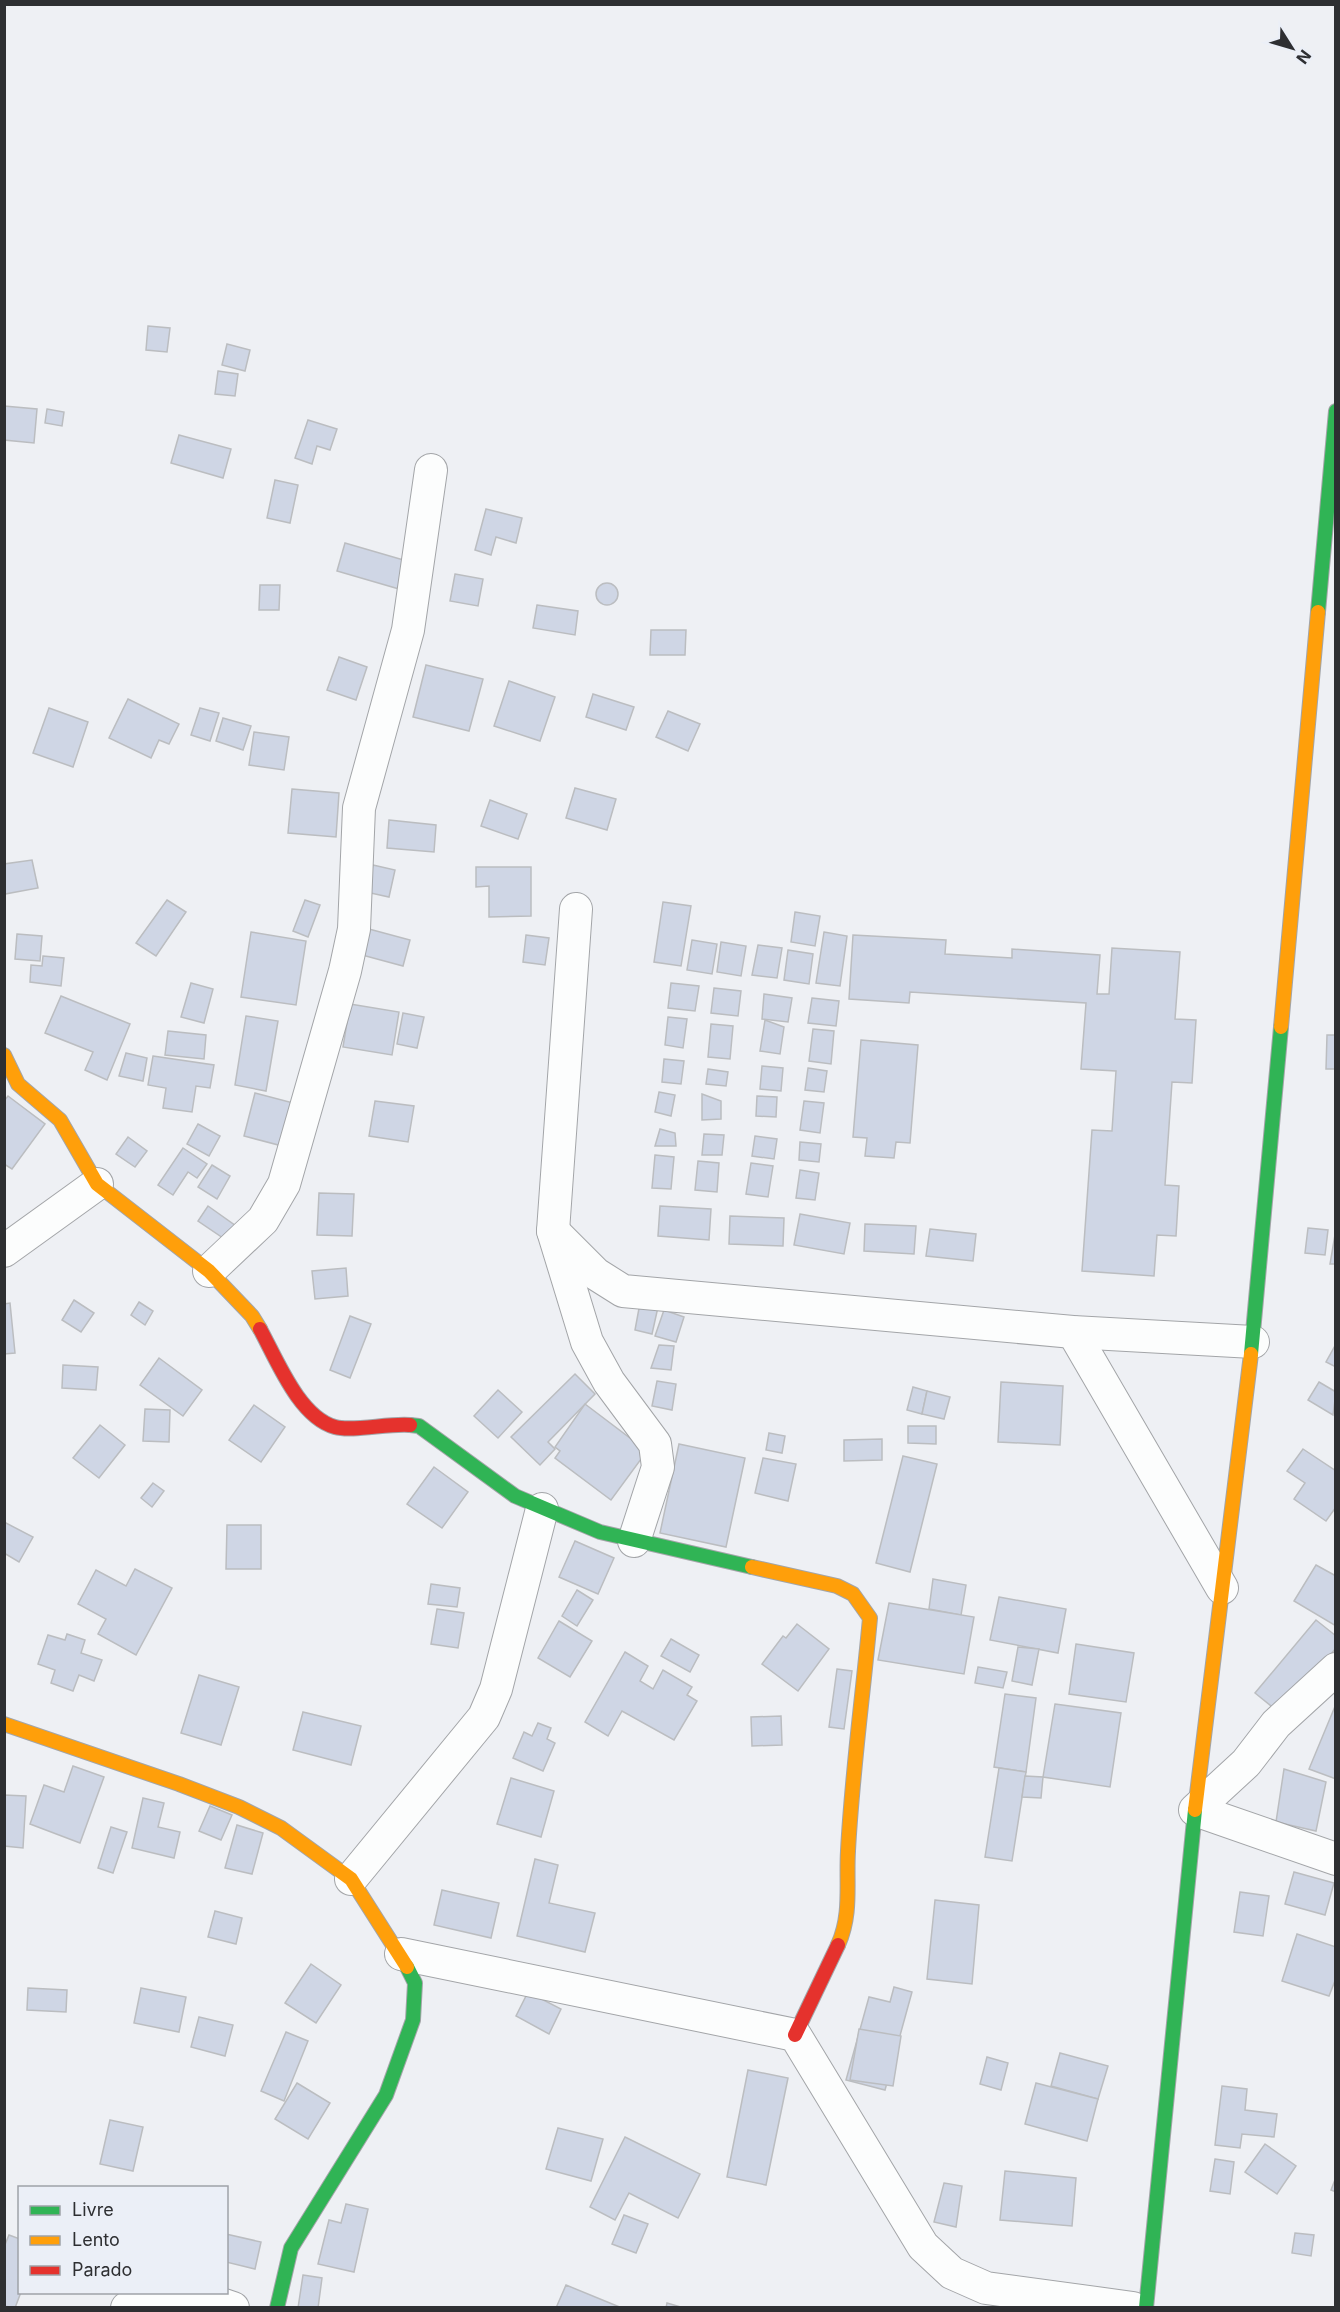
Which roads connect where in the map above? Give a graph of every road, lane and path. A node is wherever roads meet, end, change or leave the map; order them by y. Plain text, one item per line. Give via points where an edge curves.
1 (1335, 411) edge
2 (431, 470) dead end
3 (576, 909) dead end
4 (4, 1056) edge
5 (97, 1184) junction
6 (553, 1231) junction
7 (4, 1251) edge
8 (209, 1271) junction
9 (1073, 1332) junction
10 (1253, 1342) junction
11 (542, 1509) junction
12 (634, 1541) junction
13 (1222, 1588) junction
14 (1335, 1669) edge
15 (4, 1724) edge
16 (1195, 1810) junction
17 (1335, 1859) edge
18 (351, 1879) junction
19 (401, 1954) junction
20 (795, 2035) junction
21 (127, 2307) edge
22 (233, 2307) edge
23 (277, 2307) edge
24 (1133, 2307) edge
25 (1146, 2307) edge

1 - 10 street
2 - 8 street via 408,630 358,808 354,929 345,971 284,1184 263,1220
3 - 6 street
4 - 5 street via 18,1084 60,1120
5 - 7 street
5 - 8 street
6 - 9 street via 596,1274 623,1291
6 - 12 street via 586,1342 609,1382 655,1444 658,1467
8 - 11 street via 252,1316 294,1391 313,1416 336,1428 419,1426 516,1496
9 - 10 street
9 - 13 street
10 - 13 street
11 - 12 street
11 - 18 street via 496,1689 484,1717
12 - 20 street via 837,1586 853,1594 870,1618 848,1852 845,1929
13 - 16 street
14 - 16 street via 1276,1724 1246,1763
15 - 18 street via 239,1807 281,1828
16 - 17 street
16 - 25 street
18 - 19 street
19 - 20 street
19 - 23 street via 415,1983 412,2020 386,2094 291,2248
20 - 24 street via 923,2246 952,2273 986,2288
21 - 22 street via 172,2295 200,2296

